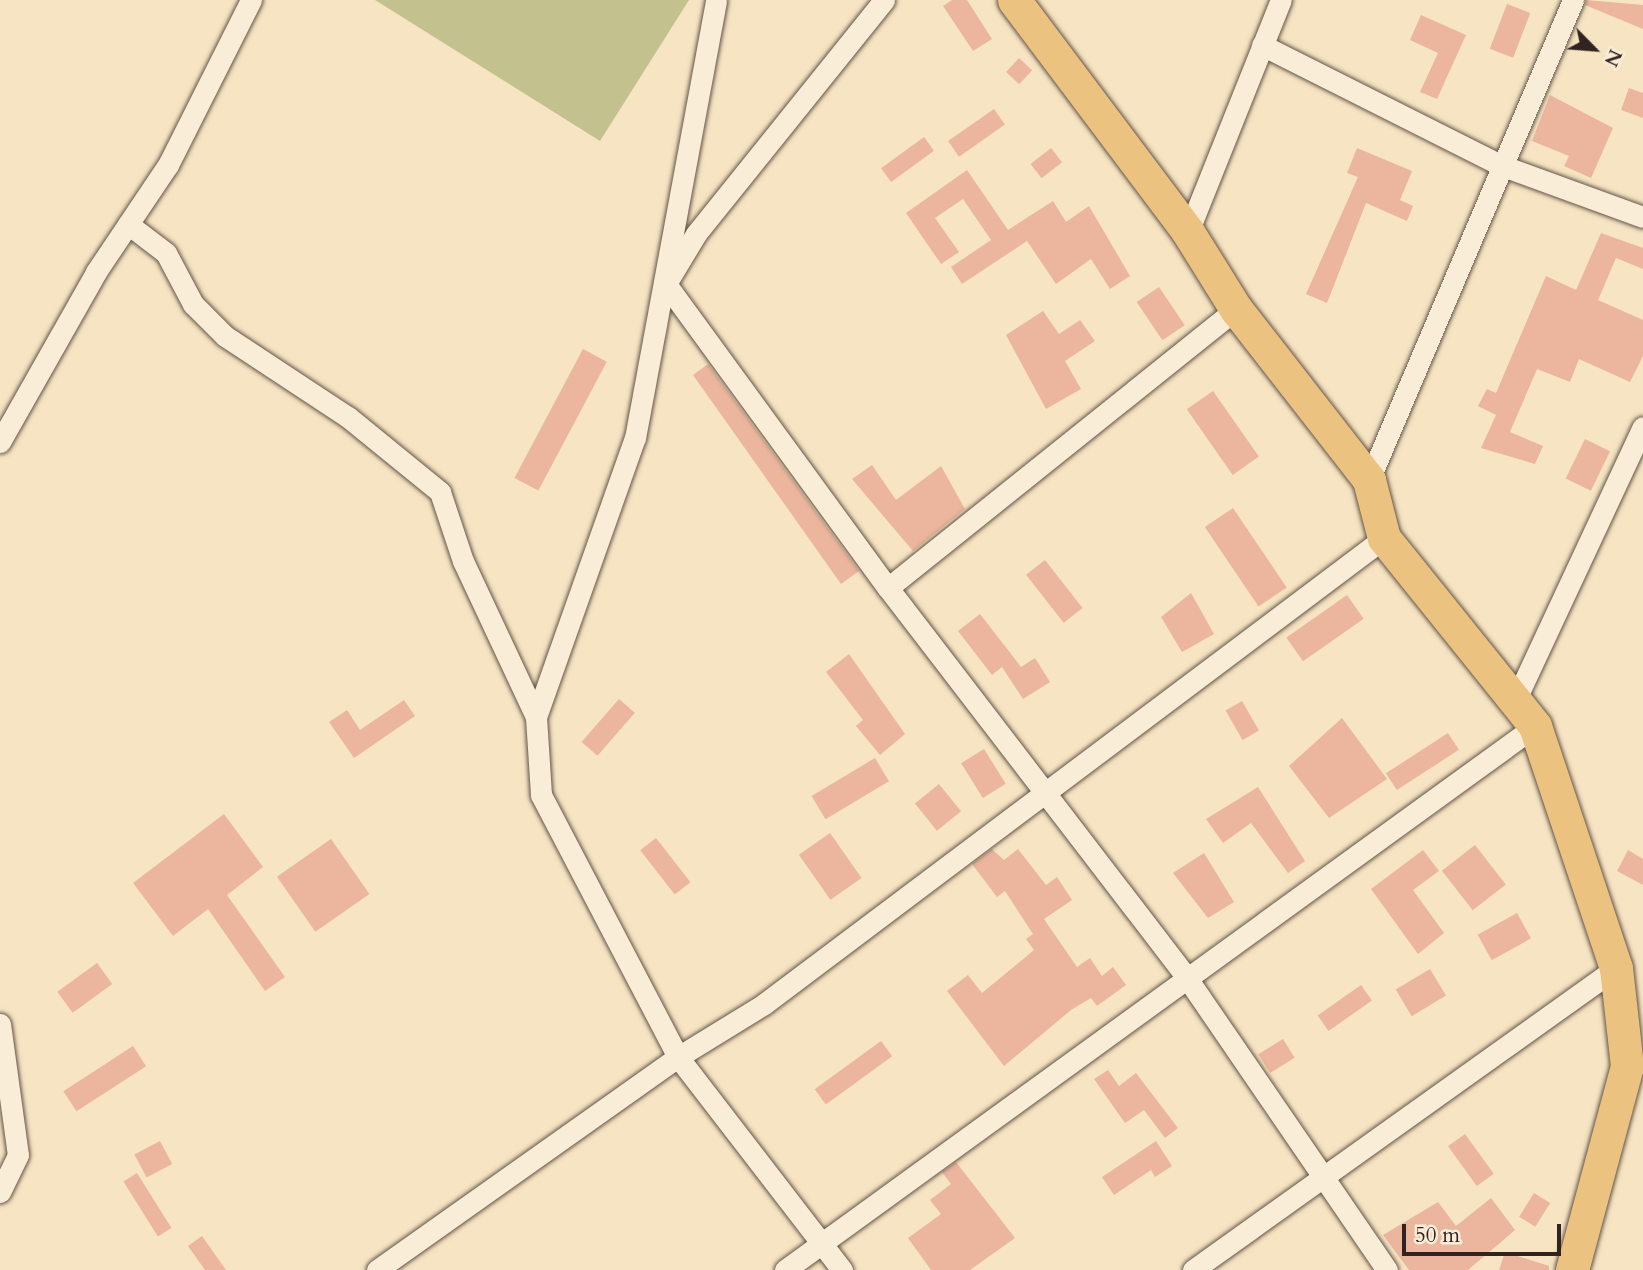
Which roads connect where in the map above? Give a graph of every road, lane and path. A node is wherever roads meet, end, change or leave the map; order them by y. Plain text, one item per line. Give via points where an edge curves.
1 (251, 0) edge
2 (716, 0) edge
3 (884, 0) edge
4 (1014, 0) edge
5 (1281, 0) edge
6 (1573, 0) edge
7 (1262, 46) junction
8 (1503, 166) junction
9 (1643, 216) edge
10 (128, 224) junction
11 (1188, 232) junction
12 (666, 284) junction
13 (1236, 309) junction
14 (1643, 427) edge
15 (0, 442) edge
16 (1369, 480) junction
17 (1384, 538) junction
18 (888, 588) junction
19 (1525, 713) junction
20 (536, 717) junction
21 (1046, 796) junction
22 (1616, 968) junction
23 (1187, 978) junction
24 (0, 1024) edge
25 (678, 1057) junction
26 (1635, 1073) edge
27 (1326, 1176) junction
28 (0, 1192) edge
29 (823, 1242) junction
30 (377, 1270) edge
31 (785, 1270) edge
32 (842, 1270) edge
33 (1193, 1270) edge
34 (1387, 1270) edge
35 (1572, 1270) edge

1 - 10 street via 168,165
2 - 12 street via 670,232
3 - 12 street via 696,234
4 - 11 main road
5 - 7 street
6 - 8 street
7 - 8 street
7 - 11 street
8 - 9 street
8 - 16 street
10 - 15 street
10 - 20 street via 166,253 193,304 225,336 348,417 440,492 463,561
11 - 13 main road
12 - 18 street
12 - 20 street via 635,438
13 - 16 main road
13 - 18 street
14 - 19 street
16 - 17 main road
17 - 19 main road
17 - 21 street
18 - 21 street
19 - 22 main road
19 - 23 street
20 - 25 street via 541,795
21 - 23 street
21 - 25 street via 764,1004
22 - 26 main road
22 - 27 street
23 - 27 street
23 - 29 street
24 - 28 street via 18,1155
25 - 29 street
25 - 30 street
26 - 35 main road
27 - 33 street
27 - 34 street
29 - 31 street
29 - 32 street

